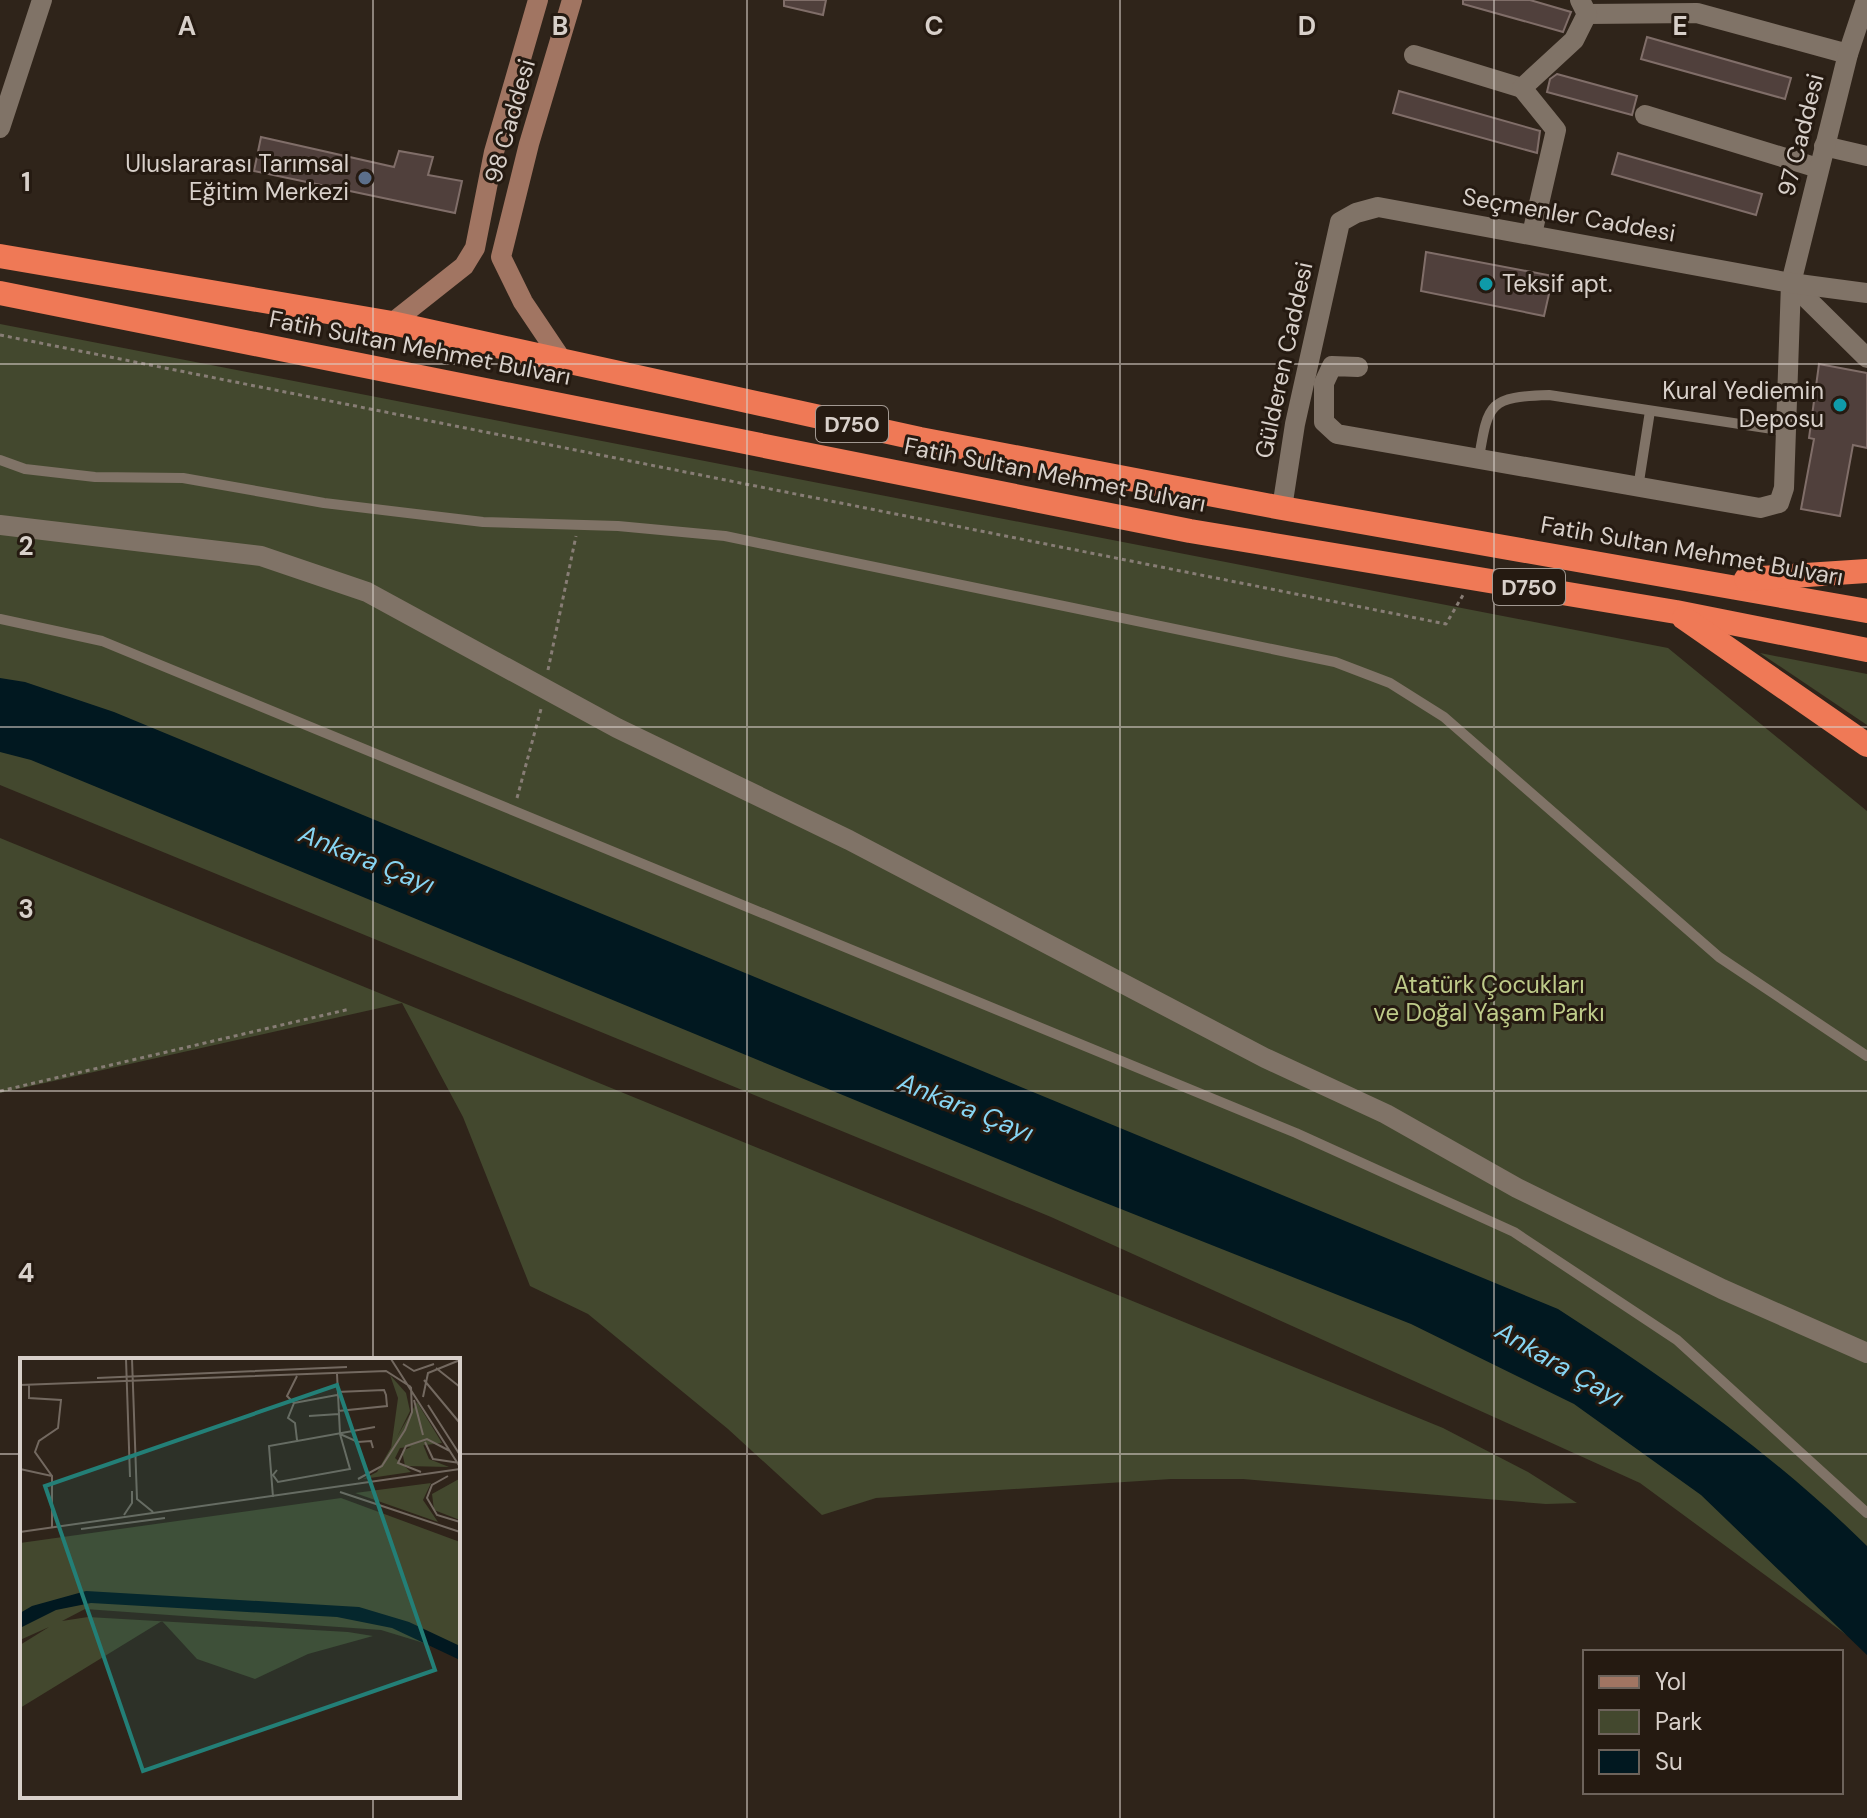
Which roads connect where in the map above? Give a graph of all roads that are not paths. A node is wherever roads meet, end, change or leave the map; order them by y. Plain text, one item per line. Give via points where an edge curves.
1 (42, 0) edge
2 (572, 0) edge
3 (1866, 0) edge
4 (534, 1) edge
5 (1583, 7) edge
6 (1856, 45) edge
7 (1414, 55) dead end
8 (1522, 88) junction
9 (1645, 115) dead end
10 (0, 128) edge
11 (1824, 146) junction
12 (1867, 156) edge
13 (1818, 168) junction
14 (1340, 222) joint
15 (1532, 234) junction
16 (475, 248) junction
17 (0, 256) edge
18 (501, 257) junction
19 (1791, 283) junction
20 (0, 293) edge
21 (1867, 293) edge
22 (392, 323) junction
23 (1867, 358) edge
24 (564, 363) junction
25 (1358, 367) dead end
26 (1650, 411) junction
27 (1786, 431) junction
28 (1479, 458) junction
29 (0, 460) edge
30 (1638, 488) junction
31 (1282, 508) junction
32 (0, 525) edge
33 (1867, 571) edge
34 (1707, 581) junction
35 (1867, 611) edge
36 (1676, 612) junction
37 (0, 619) edge
38 (1867, 650) edge
39 (1867, 745) edge
40 (1867, 1056) edge
41 (1867, 1353) edge
42 (1867, 1513) edge

1 - 10 street
2 - 18 main road, 98 Caddesi
3 - 6 street, 97 Caddesi
4 - 16 main road, 98 Caddesi
5 - 6 street via 1697,13
5 - 8 street via 1574,40
6 - 11 street, 97 Caddesi
7 - 8 street
8 - 15 street via 1556,130
9 - 13 street
11 - 12 street
11 - 13 street, 97 Caddesi
13 - 19 street, 97 Caddesi
14 - 15 street, Seçmenler Caddesi via 1378,207
14 - 31 street, Gülderen Caddesi
15 - 19 street, Seçmenler Caddesi
16 - 18 main road
16 - 22 main road, 98 Caddesi via 464,266
17 - 22 highway, Fatih Sultan Mehmet Bulvarı / D750
18 - 24 main road via 523,302
19 - 21 street, Seçmenler Caddesi
19 - 23 street
19 - 27 street, 97 Caddesi
20 - 36 highway, Fatih Sultan Mehmet Bulvarı / D750 via 1190,531
22 - 24 highway, Fatih Sultan Mehmet Bulvarı / D750
24 - 31 highway, Fatih Sultan Mehmet Bulvarı / D750 via 920,439
25 - 28 street via 1332,366 1324,383 1324,422 1337,434
26 - 27 lane
26 - 28 lane via 1549,395 1500,402 1486,414
26 - 30 lane
27 - 30 street, 97 Caddesi via 1779,503 1760,508
28 - 30 street
29 - 40 lane via 25,469 95,477 183,478 324,503 483,522 725,536 1335,662 1390,683 1444,717 1719,957
31 - 34 highway, Fatih Sultan Mehmet Bulvarı / D750
32 - 41 street via 261,556 367,592 617,728 849,840 1265,1058 1386,1114 1517,1188
33 - 34 highway
34 - 35 highway, Fatih Sultan Mehmet Bulvarı / D750
36 - 38 highway, Fatih Sultan Mehmet Bulvarı / D750
36 - 39 highway
37 - 42 lane via 102,641 1281,1127 1514,1232 1677,1340

